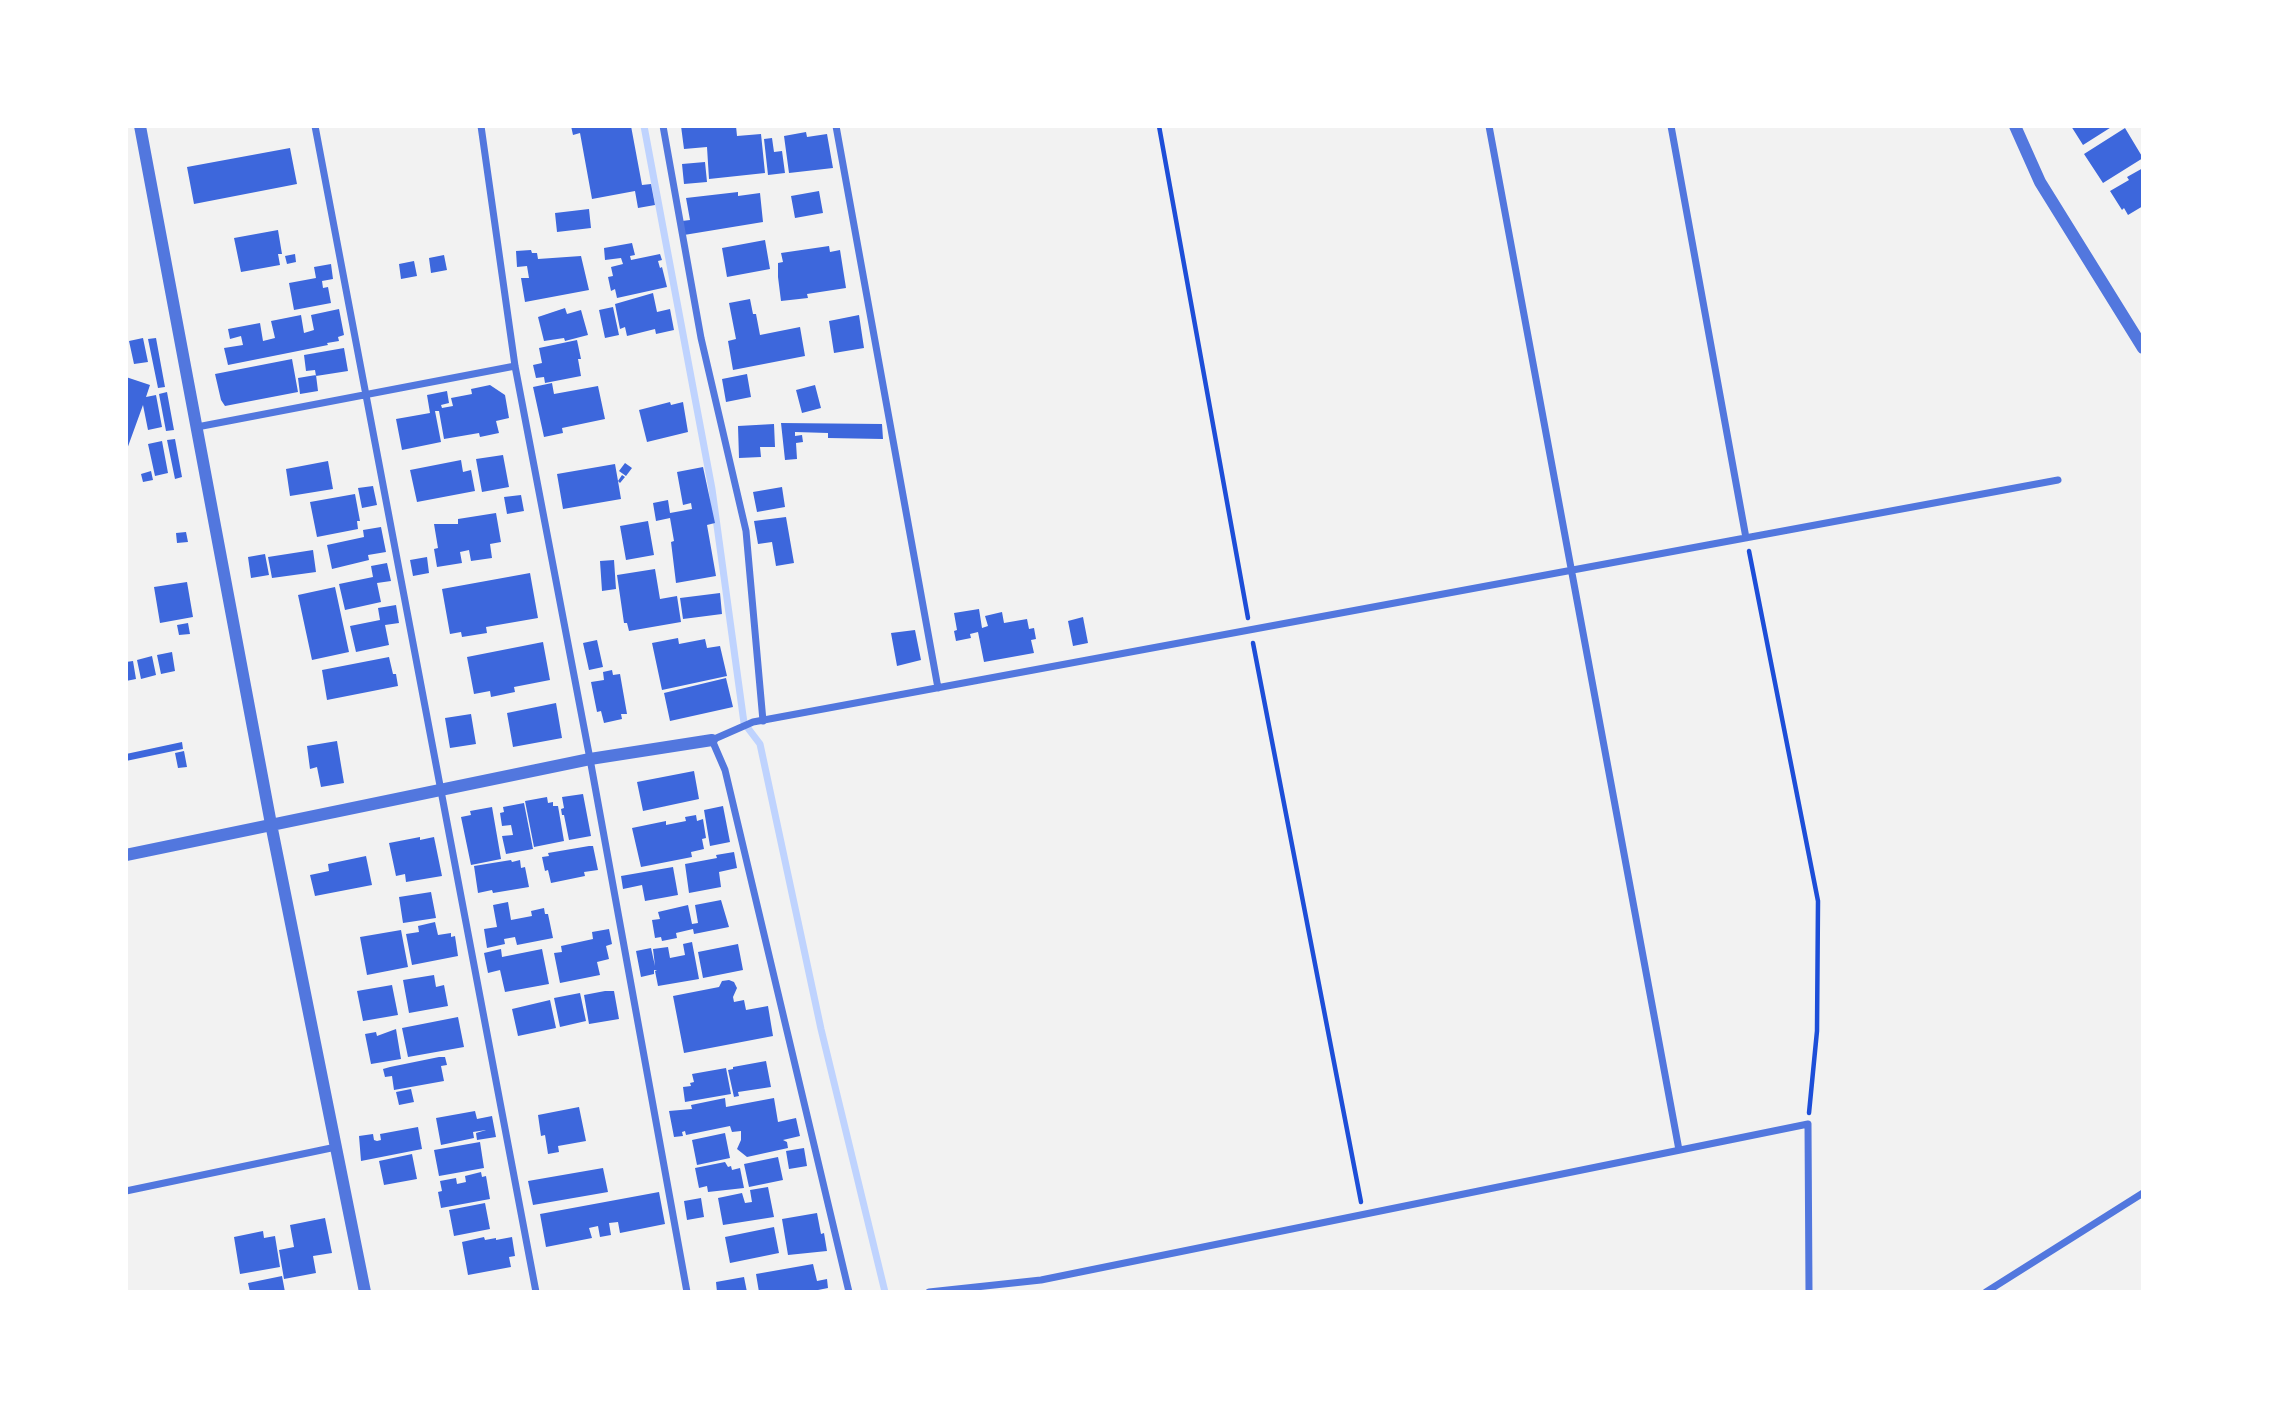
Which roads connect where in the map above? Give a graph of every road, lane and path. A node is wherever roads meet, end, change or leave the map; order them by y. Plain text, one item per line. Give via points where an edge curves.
1 (140, 126) edge
2 (315, 126) edge
3 (481, 126) edge
4 (663, 126) edge
5 (835, 126) edge
6 (1159, 126) edge
7 (1489, 126) edge
8 (1671, 126) edge
9 (2015, 126) edge
10 (2143, 348) edge
11 (515, 366) junction
12 (366, 396) junction
13 (197, 427) junction
14 (2058, 480) dead end
15 (1746, 538) junction
16 (1572, 570) junction
17 (1250, 630) junction
18 (938, 688) junction
19 (762, 721) junction
20 (712, 740) junction
21 (590, 759) junction
22 (441, 790) junction
23 (271, 824) junction
24 (126, 855) edge
25 (1808, 1124) junction
26 (336, 1147) junction
27 (1679, 1150) junction
28 (126, 1191) edge
29 (2143, 1193) edge
30 (1363, 1214) junction
31 (365, 1292) edge
32 (536, 1292) edge
33 (687, 1292) edge
34 (849, 1292) edge
35 (929, 1292) edge
36 (1810, 1292) edge
37 (1986, 1292) edge

1 - 13 street
2 - 12 street
3 - 11 street
4 - 19 street via 701,338 746,531
5 - 18 street
6 - 17 path
7 - 16 street
8 - 15 street
9 - 10 street via 2040,182
11 - 12 street
11 - 21 street
12 - 13 street
12 - 22 street
13 - 23 street
14 - 15 street
15 - 16 street
15 - 25 path via 1818,901 1817,1031
16 - 17 street
16 - 27 street
17 - 18 street
17 - 30 path
18 - 19 street
19 - 20 street
20 - 21 street
20 - 34 street via 724,770
21 - 22 street
21 - 33 street
22 - 23 street
22 - 32 street
23 - 24 street
23 - 26 street
25 - 27 street
25 - 36 street
26 - 28 street
26 - 31 street
27 - 30 street
29 - 37 street
30 - 35 street via 1041,1280

